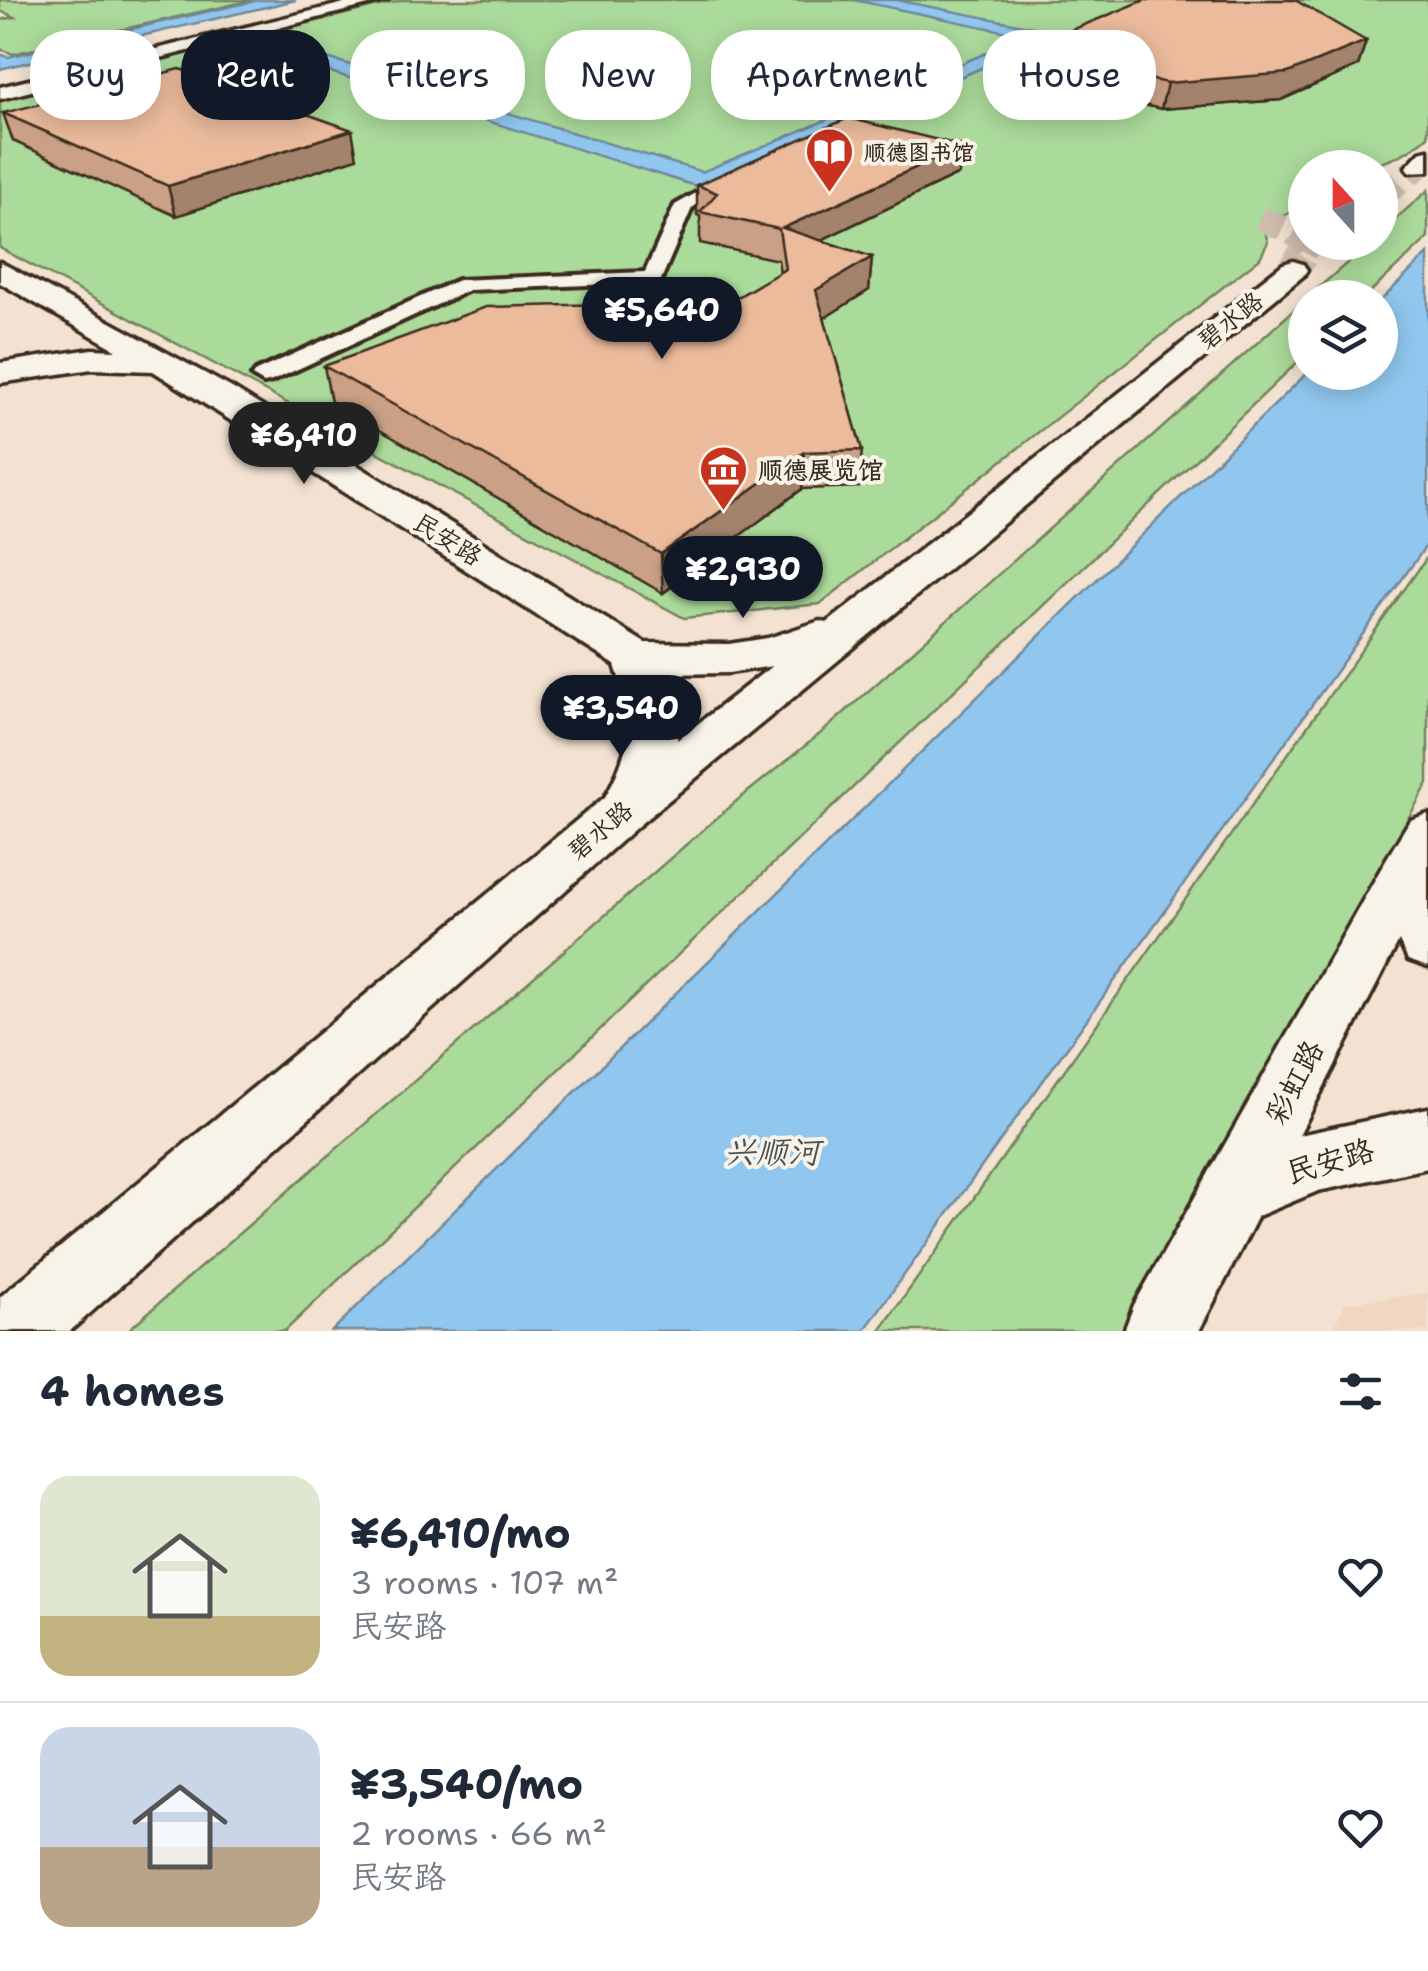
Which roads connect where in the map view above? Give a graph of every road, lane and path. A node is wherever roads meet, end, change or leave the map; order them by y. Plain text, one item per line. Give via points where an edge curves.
1 (341, 0) edge
2 (380, 0) edge
3 (0, 82) edge
4 (0, 92) edge
5 (696, 200) edge
6 (1292, 270) tunnel mouth
7 (0, 271) edge
8 (44, 321) junction
9 (106, 330) junction
10 (162, 361) junction
11 (0, 369) edge
12 (264, 376) dead end
13 (856, 620) junction
14 (636, 657) junction
15 (621, 812) junction
16 (1417, 854) edge
17 (1428, 944) edge
18 (1428, 1138) edge
19 (1234, 1193) junction
20 (16, 1331) edge
21 (1160, 1331) edge

1 - 3 main road
2 - 4 main road
5 - 12 street via 684,205 653,278 465,284
6 - 13 main road, 碧水路
7 - 8 main road, 民安路
8 - 9 main road, 民安路
8 - 11 main road
9 - 10 main road, 民安路
9 - 11 main road
10 - 11 main road via 92,359
10 - 14 main road, 民安路
13 - 14 main road, 民安路 via 773,654 708,662
13 - 15 main road, 碧水路
14 - 15 main road via 656,717 647,772
15 - 20 main road, 碧水路
16 - 17 main road
16 - 19 main road, 彩虹路
18 - 19 main road, 民安路 via 1316,1160
19 - 21 main road, 彩虹路

